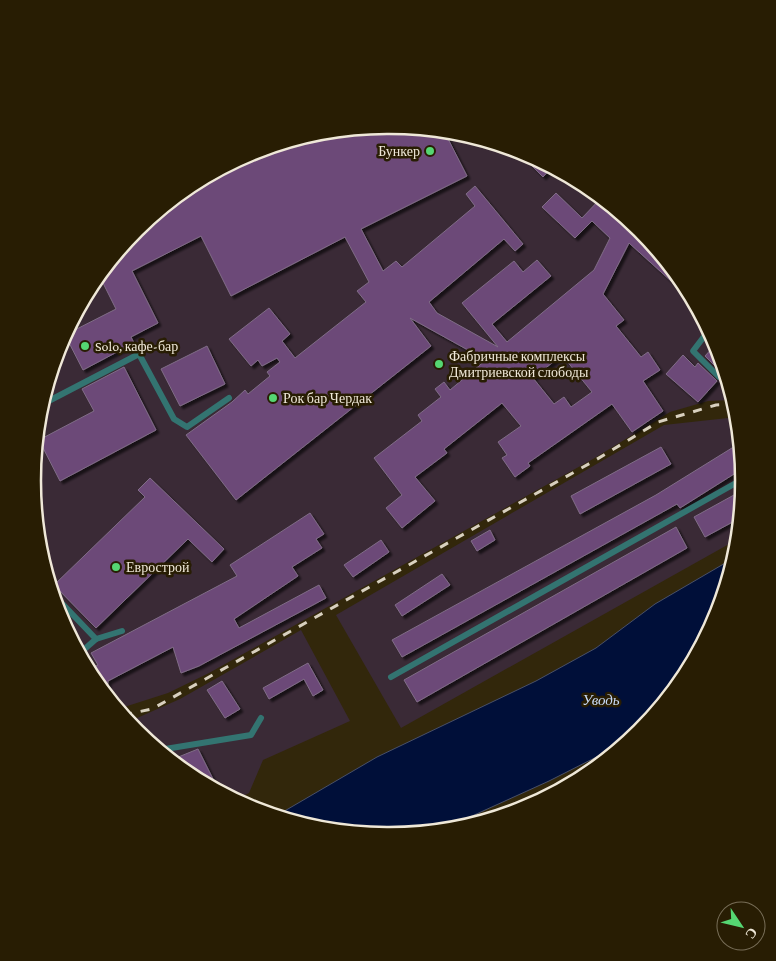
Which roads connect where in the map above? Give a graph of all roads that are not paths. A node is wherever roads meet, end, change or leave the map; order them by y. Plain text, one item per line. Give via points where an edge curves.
1 (703, 337) edge
2 (719, 377) dead end
3 (229, 398) dead end
4 (51, 400) edge
5 (735, 484) edge
6 (66, 608) edge
7 (122, 631) dead end
8 (96, 639) junction
9 (85, 649) edge
10 (391, 677) dead end
11 (261, 718) dead end
12 (168, 749) edge

1 - 2 lane via 693,351
3 - 4 lane via 187,427 174,419 139,354
5 - 10 lane
6 - 8 lane
7 - 8 lane
8 - 9 lane
11 - 12 lane via 251,735

